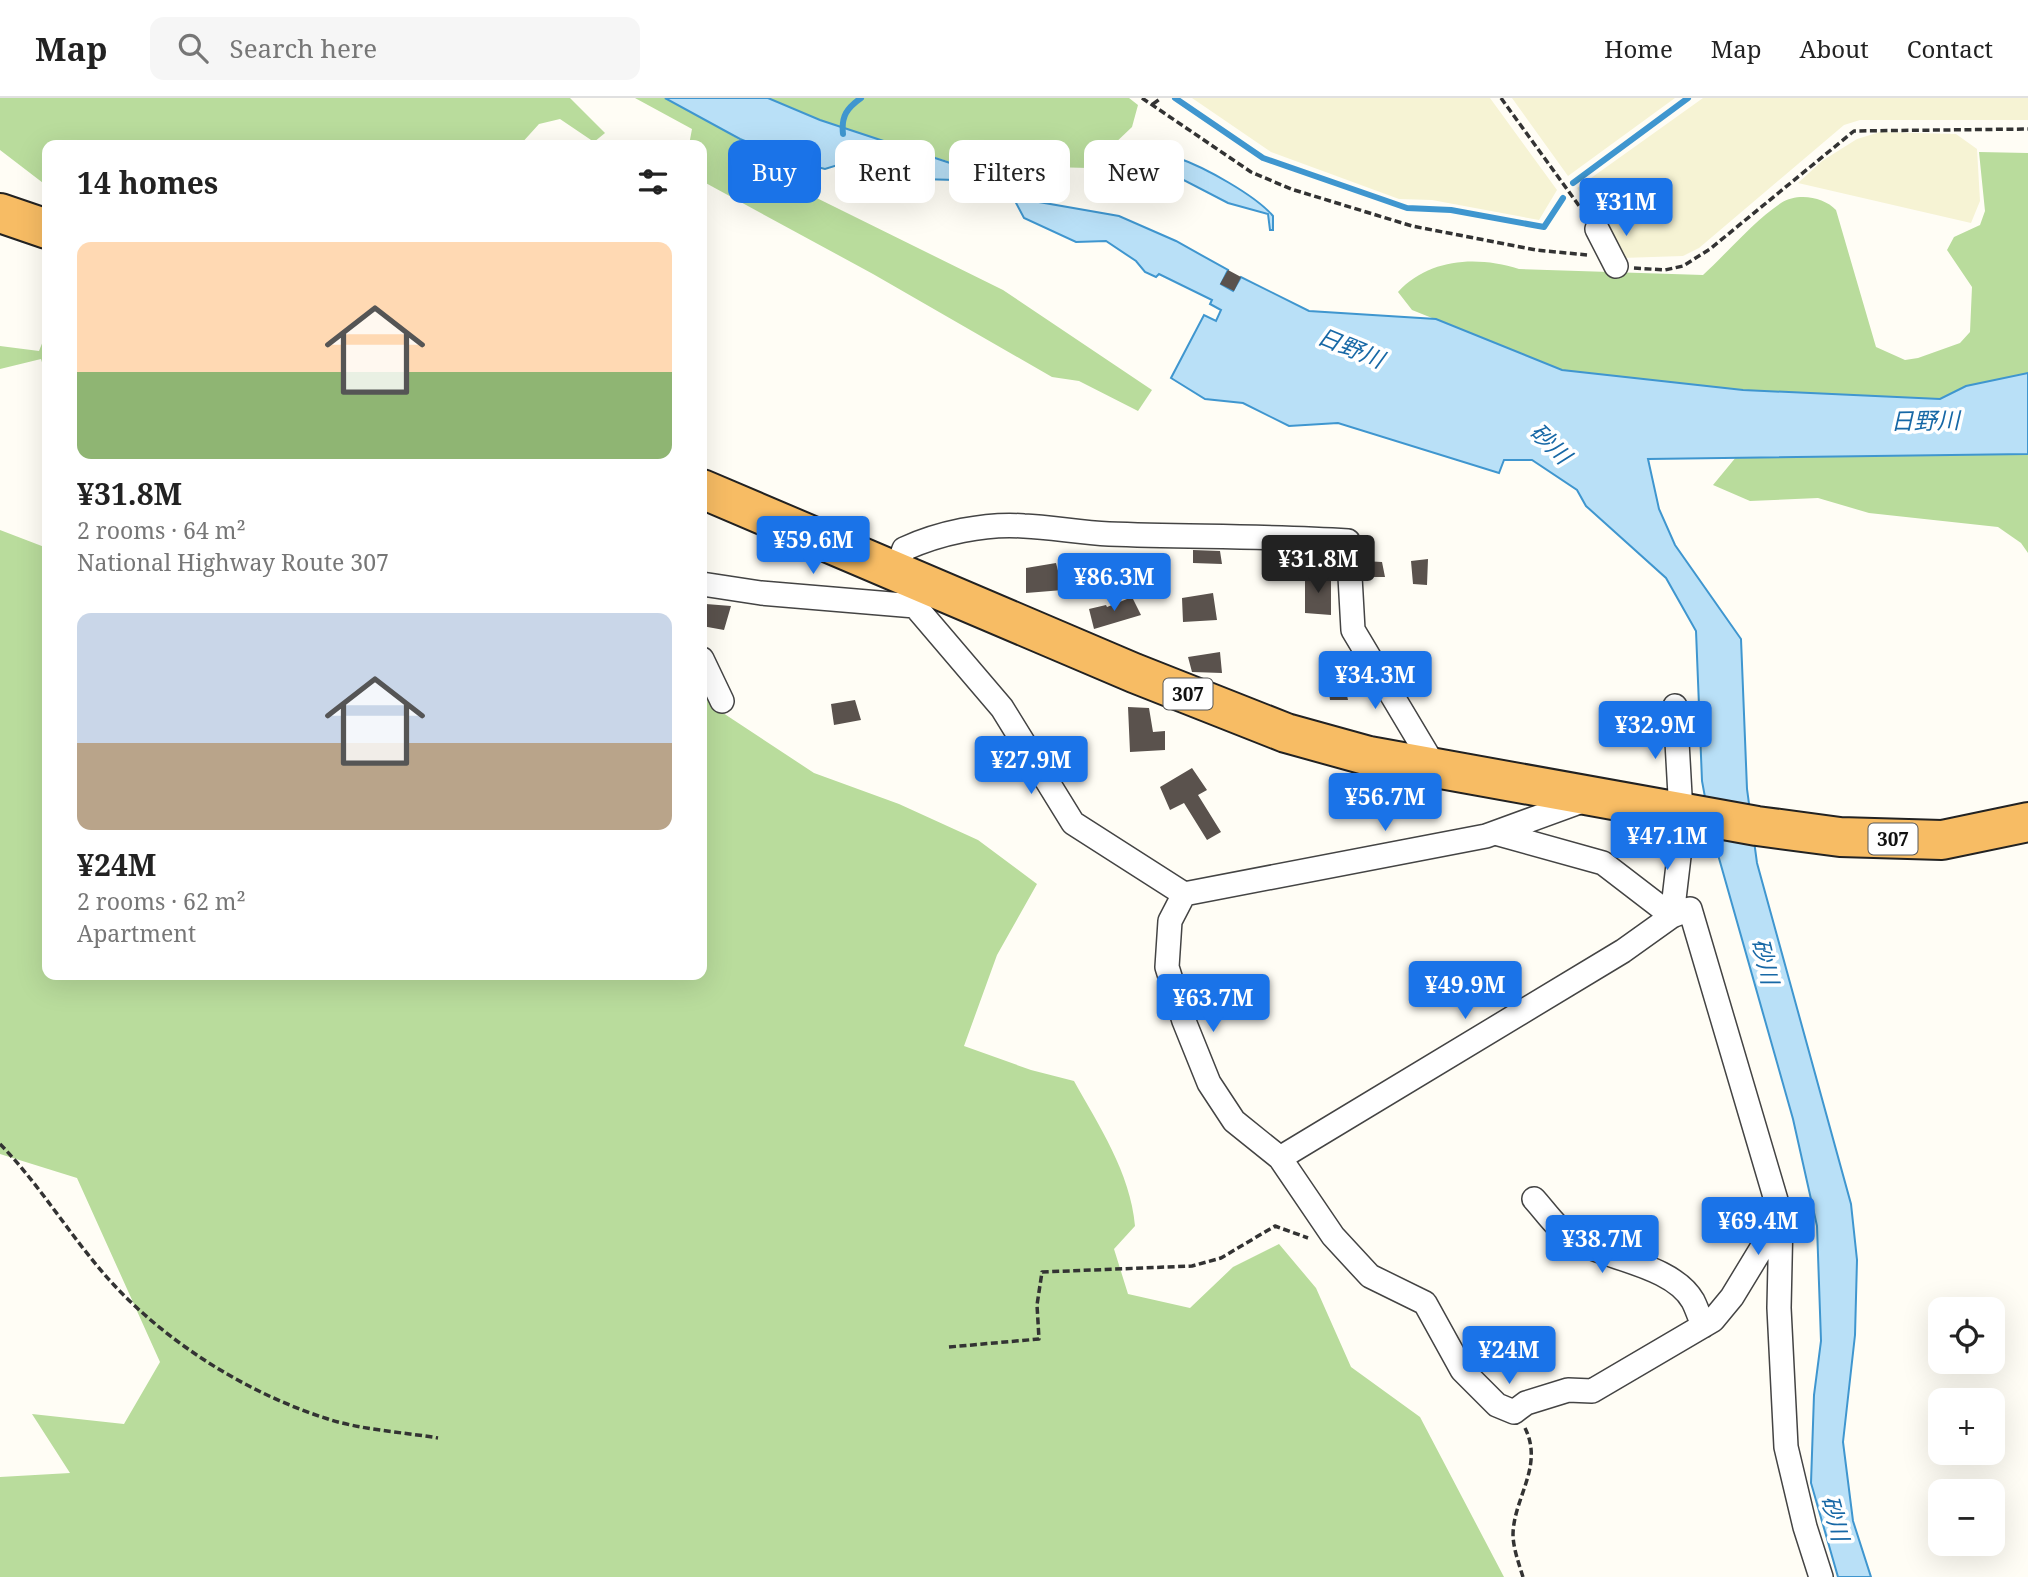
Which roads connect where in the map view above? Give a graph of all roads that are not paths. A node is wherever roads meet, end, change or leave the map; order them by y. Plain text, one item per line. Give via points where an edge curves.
1 (0, 213) edge
2 (42, 227) edge
3 (1597, 229) road end
4 (1616, 266) road end
5 (707, 491) edge
6 (707, 585) edge
7 (910, 587) junction
8 (707, 670) edge
9 (722, 701) dead end
10 (1675, 706) dead end
11 (1436, 769) junction
12 (1592, 797) junction
13 (1688, 819) junction
14 (2028, 822) edge
15 (1494, 833) junction
16 (1184, 894) junction
17 (1681, 912) junction
18 (1280, 1158) junction
19 (1534, 1199) dead end
20 (1781, 1217) junction
21 (1703, 1326) junction
22 (1821, 1577) edge

1 - 2 highway
3 - 4 street
5 - 7 highway, 307
6 - 7 street via 761,593
7 - 11 highway, 307 via 1286,733
7 - 11 street via 904,550 924,540 971,529 1021,525 1107,534 1348,541 1353,631
7 - 16 street via 1002,708 1073,823
8 - 9 street
10 - 13 street via 1677,774
11 - 12 highway, 307
12 - 13 highway, 307
12 - 15 street
13 - 14 highway, 307 via 1840,837 1942,840
13 - 17 street
15 - 16 street
15 - 17 street via 1603,863
16 - 18 street via 1170,921 1167,967 1184,1021 1209,1083 1234,1121
17 - 18 street
17 - 20 street
18 - 21 street via 1333,1236 1370,1276 1425,1303 1462,1370 1497,1405 1514,1412 1526,1403 1568,1390 1592,1391
19 - 21 street via 1570,1237 1639,1262 1671,1281 1692,1299
20 - 21 street via 1732,1297
20 - 22 street via 1779,1308 1786,1447

